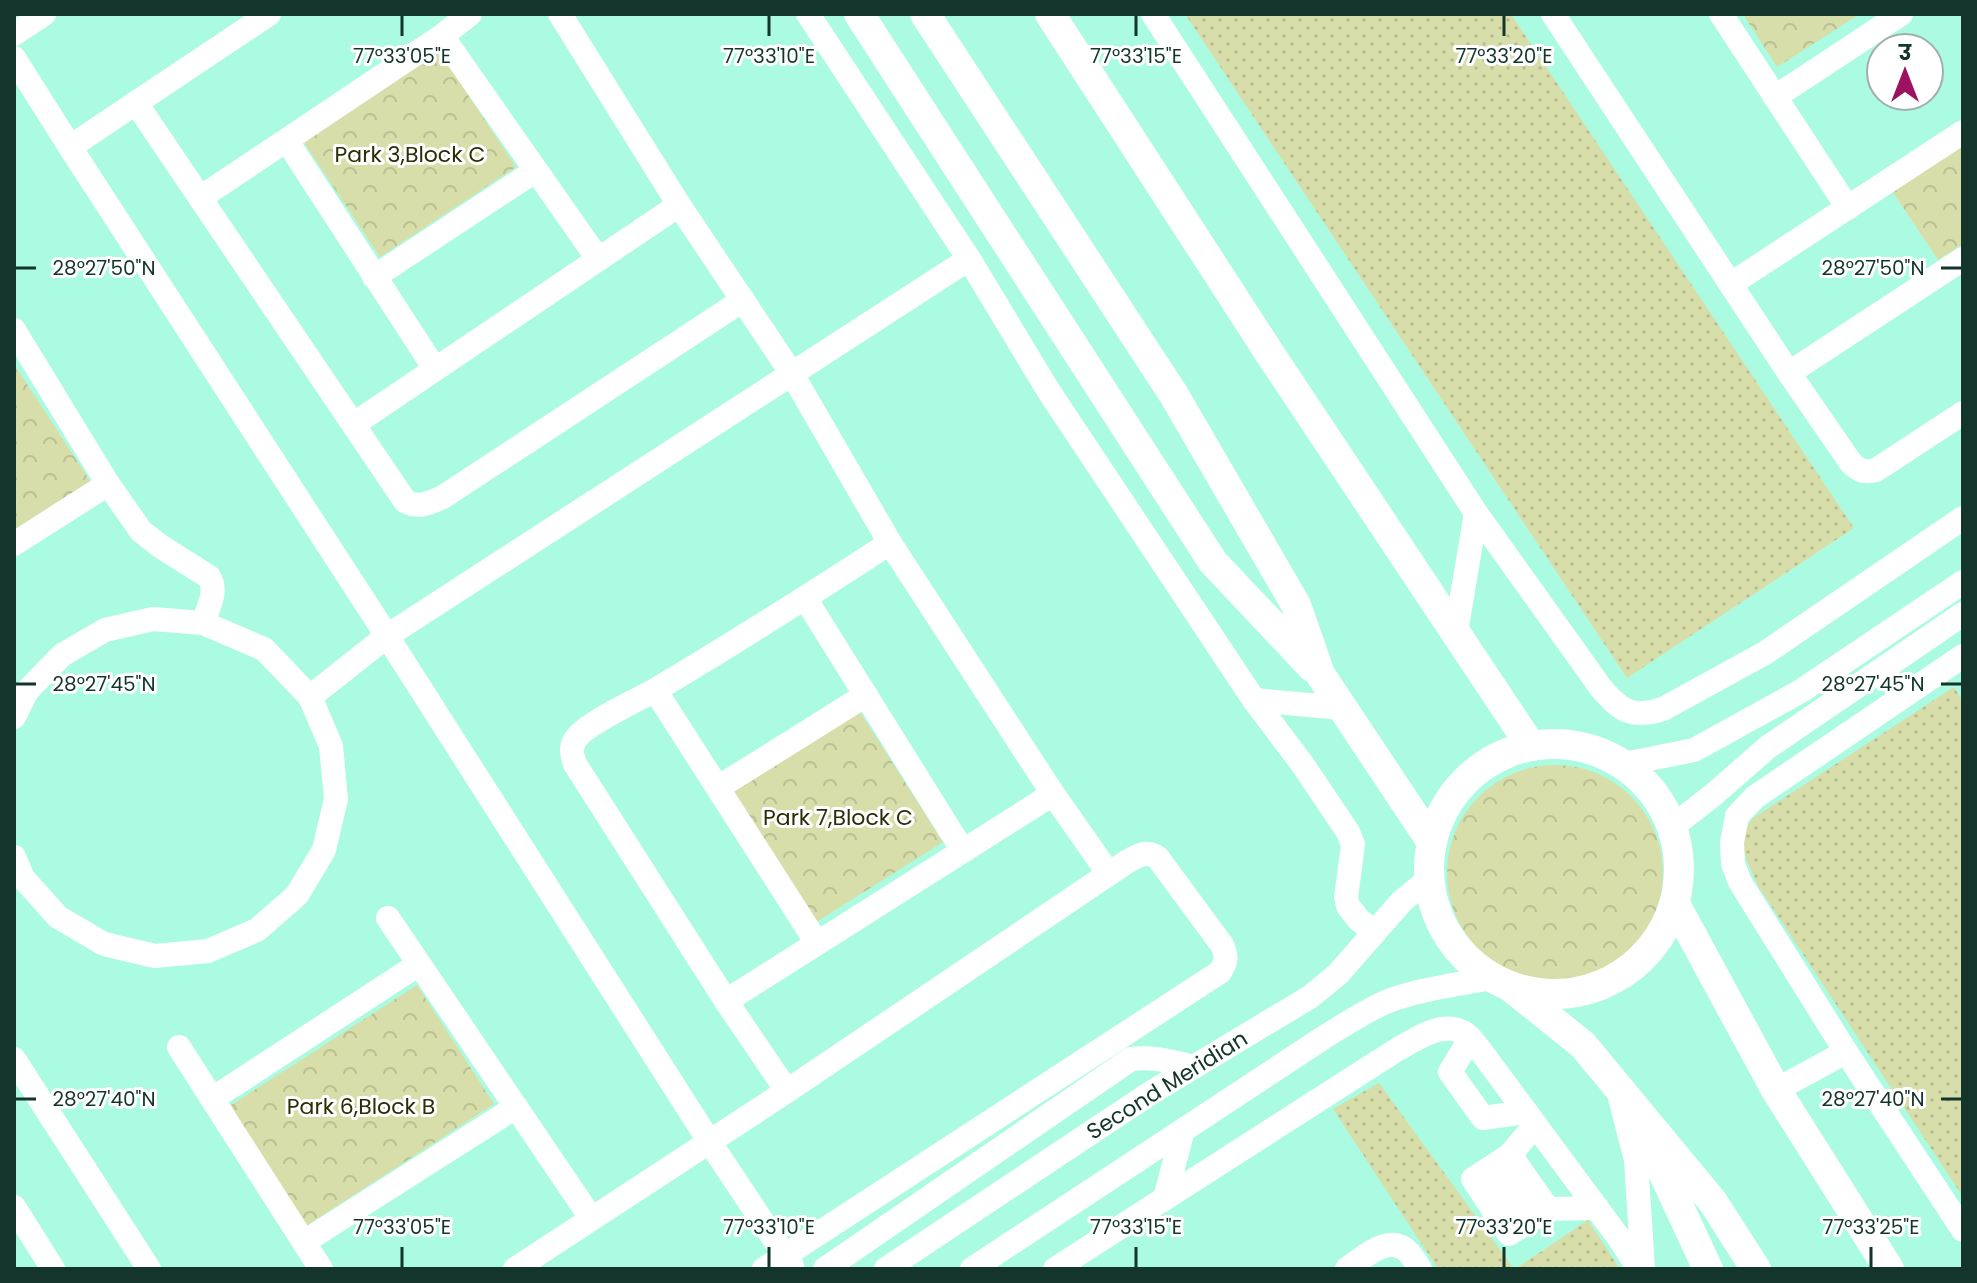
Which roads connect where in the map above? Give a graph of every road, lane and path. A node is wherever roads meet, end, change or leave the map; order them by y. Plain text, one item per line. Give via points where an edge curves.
1 (44, 14) edge
2 (269, 14) edge
3 (470, 14) edge
4 (560, 14) edge
5 (808, 14) edge
6 (859, 14) edge
7 (925, 14) edge
8 (1050, 14) edge
9 (1153, 14) edge
10 (1553, 14) edge
11 (1721, 14) edge
12 (1901, 14) edge
13 (14, 34) edge
14 (442, 36) junction
15 (14, 58) edge
16 (1775, 97) junction
17 (136, 103) junction
18 (1963, 132) edge
19 (287, 141) junction
20 (70, 147) junction
21 (535, 171) junction
22 (200, 198) junction
23 (679, 205) junction
24 (1848, 208) junction
25 (598, 259) junction
26 (969, 259) junction
27 (1963, 259) edge
28 (374, 277) junction
29 (1731, 284) junction
30 (743, 300) junction
31 (17, 341) edge
32 (435, 369) junction
33 (1789, 373) junction
34 (792, 374) junction
35 (1963, 413) edge
36 (354, 424) junction
37 (108, 484) junction
38 (1476, 513) junction
39 (1963, 518) edge
40 (890, 543) junction
41 (14, 544) edge
42 (1963, 582) edge
43 (805, 598) junction
44 (1963, 614) edge
45 (203, 623) junction
46 (1456, 632) junction
47 (387, 636) junction
48 (1963, 656) edge
49 (1320, 674) junction
50 (655, 690) junction
51 (866, 695) junction
52 (310, 697) junction
53 (1254, 700) junction
54 (1342, 708) junction
55 (14, 717) edge
56 (1531, 746) junction
57 (1768, 747) junction
58 (1818, 755) junction
59 (1624, 764) junction
60 (719, 787) junction
61 (1053, 794) junction
62 (1672, 827) junction
63 (1431, 841) junction
64 (963, 851) junction
65 (17, 873) edge
66 (1109, 874) junction
67 (1429, 879) junction
68 (1675, 904) junction
69 (388, 918) dead end
70 (1375, 932) junction
71 (817, 943) junction
72 (419, 964) junction
73 (1501, 982) junction
74 (726, 1001) junction
75 (1470, 1039) junction
76 (179, 1047) dead end
77 (1846, 1052) junction
78 (14, 1059) edge
79 (1194, 1067) junction
80 (1776, 1090) junction
81 (787, 1091) junction
82 (1624, 1094) junction
83 (212, 1099) junction
84 (516, 1107) junction
85 (1530, 1118) junction
86 (1183, 1130) junction
87 (709, 1141) junction
88 (1501, 1161) junction
89 (1165, 1198) junction
90 (14, 1207) edge
91 (1597, 1208) junction
92 (1538, 1215) junction
93 (591, 1218) junction
94 (1963, 1230) edge
95 (304, 1242) junction
96 (790, 1262) edge
97 (53, 1269) edge
98 (149, 1269) edge
99 (321, 1269) edge
100 (515, 1269) edge
101 (764, 1269) edge
102 (825, 1269) edge
103 (886, 1269) edge
104 (972, 1269) edge
105 (1055, 1269) edge
106 (1347, 1269) edge
107 (1420, 1269) edge
108 (1641, 1269) edge
109 (1708, 1269) edge
110 (1756, 1269) edge
111 (1889, 1269) edge

1 - 13 street
2 - 17 street
3 - 14 street
4 - 23 street
5 - 26 street
6 - 49 main road via 1213,562
7 - 49 main road via 1174,395 1296,605
8 - 46 main road
9 - 38 street
10 - 29 street
11 - 16 street
12 - 16 street
14 - 19 street
14 - 21 street
15 - 20 street
16 - 24 street
17 - 20 street
17 - 22 street
18 - 24 street
19 - 22 street
19 - 28 street
20 - 47 street
21 - 25 street
21 - 28 street
22 - 36 street
23 - 25 street
23 - 30 street
24 - 29 street
25 - 32 street
26 - 34 street
26 - 53 street via 1048,390
27 - 33 street
28 - 32 street
29 - 33 street
30 - 34 street
30 - 36 street via 420,507 405,501
31 - 37 street
32 - 36 street
33 - 35 street via 1858,470 1876,470
34 - 40 street
34 - 47 street
37 - 41 street
37 - 45 street via 141,531 209,577 213,592
38 - 39 street via 1601,688 1631,713 1646,714 1765,653
38 - 46 street
40 - 43 street
40 - 61 street
42 - 59 street via 1801,691 1694,750
43 - 50 street
43 - 51 street
44 - 57 street
45 - 52 street via 264,649
45 - 55 street via 153,619 105,630 62,655 27,691
46 - 56 main road
47 - 52 street
47 - 87 street
48 - 58 street
49 - 54 main road
50 - 60 street
50 - 74 street via 585,729 571,752
51 - 60 street
51 - 64 street
52 - 65 street via 331,746 336,799 324,850 297,895 257,930 208,951 155,956 104,944 58,917
53 - 54 street
53 - 70 street via 1348,832 1353,845 1348,906
54 - 63 main road
56 - 59 main road via 1563,744
56 - 63 main road via 1499,756 1461,784
57 - 58 street
57 - 62 street
58 - 77 street via 1755,797 1737,816 1733,864
59 - 62 main road via 1657,796
60 - 71 street
61 - 64 street
61 - 66 street
62 - 68 main road via 1679,852
63 - 67 main road
64 - 71 street
66 - 81 street
66 - 96 street via 1140,854 1158,858 1222,945 1226,963 1220,972
67 - 70 street, Second Meridian
67 - 73 main road via 1442,928 1454,946 1477,969
68 - 73 main road via 1653,951 1628,973 1554,995
68 - 80 main road
69 - 72 street
70 - 79 street, Second Meridian via 1328,984
71 - 74 street
72 - 83 street
72 - 84 street
73 - 82 main road via 1583,1045
73 - 86 street, Second Meridian via 1387,1001
74 - 81 street
75 - 85 street
75 - 85 street via 1450,1072 1483,1118
75 - 89 street via 1434,1029
76 - 83 street
77 - 80 street
77 - 94 street
78 - 98 street
79 - 102 street via 1131,1059
79 - 103 street, Second Meridian
80 - 111 main road
81 - 87 street
82 - 108 street via 1636,1160
82 - 109 main road
82 - 110 main road via 1713,1202
83 - 95 street
84 - 93 street
84 - 95 street
85 - 88 street
85 - 91 street
86 - 89 street
86 - 104 street, Second Meridian
87 - 93 street
87 - 96 street
88 - 92 street
88 - 92 street via 1473,1179 1509,1234
89 - 105 street
90 - 97 street
91 - 92 street
91 - 108 street
93 - 100 street
95 - 99 street
96 - 101 street
106 - 107 street via 1387,1245 1409,1252

